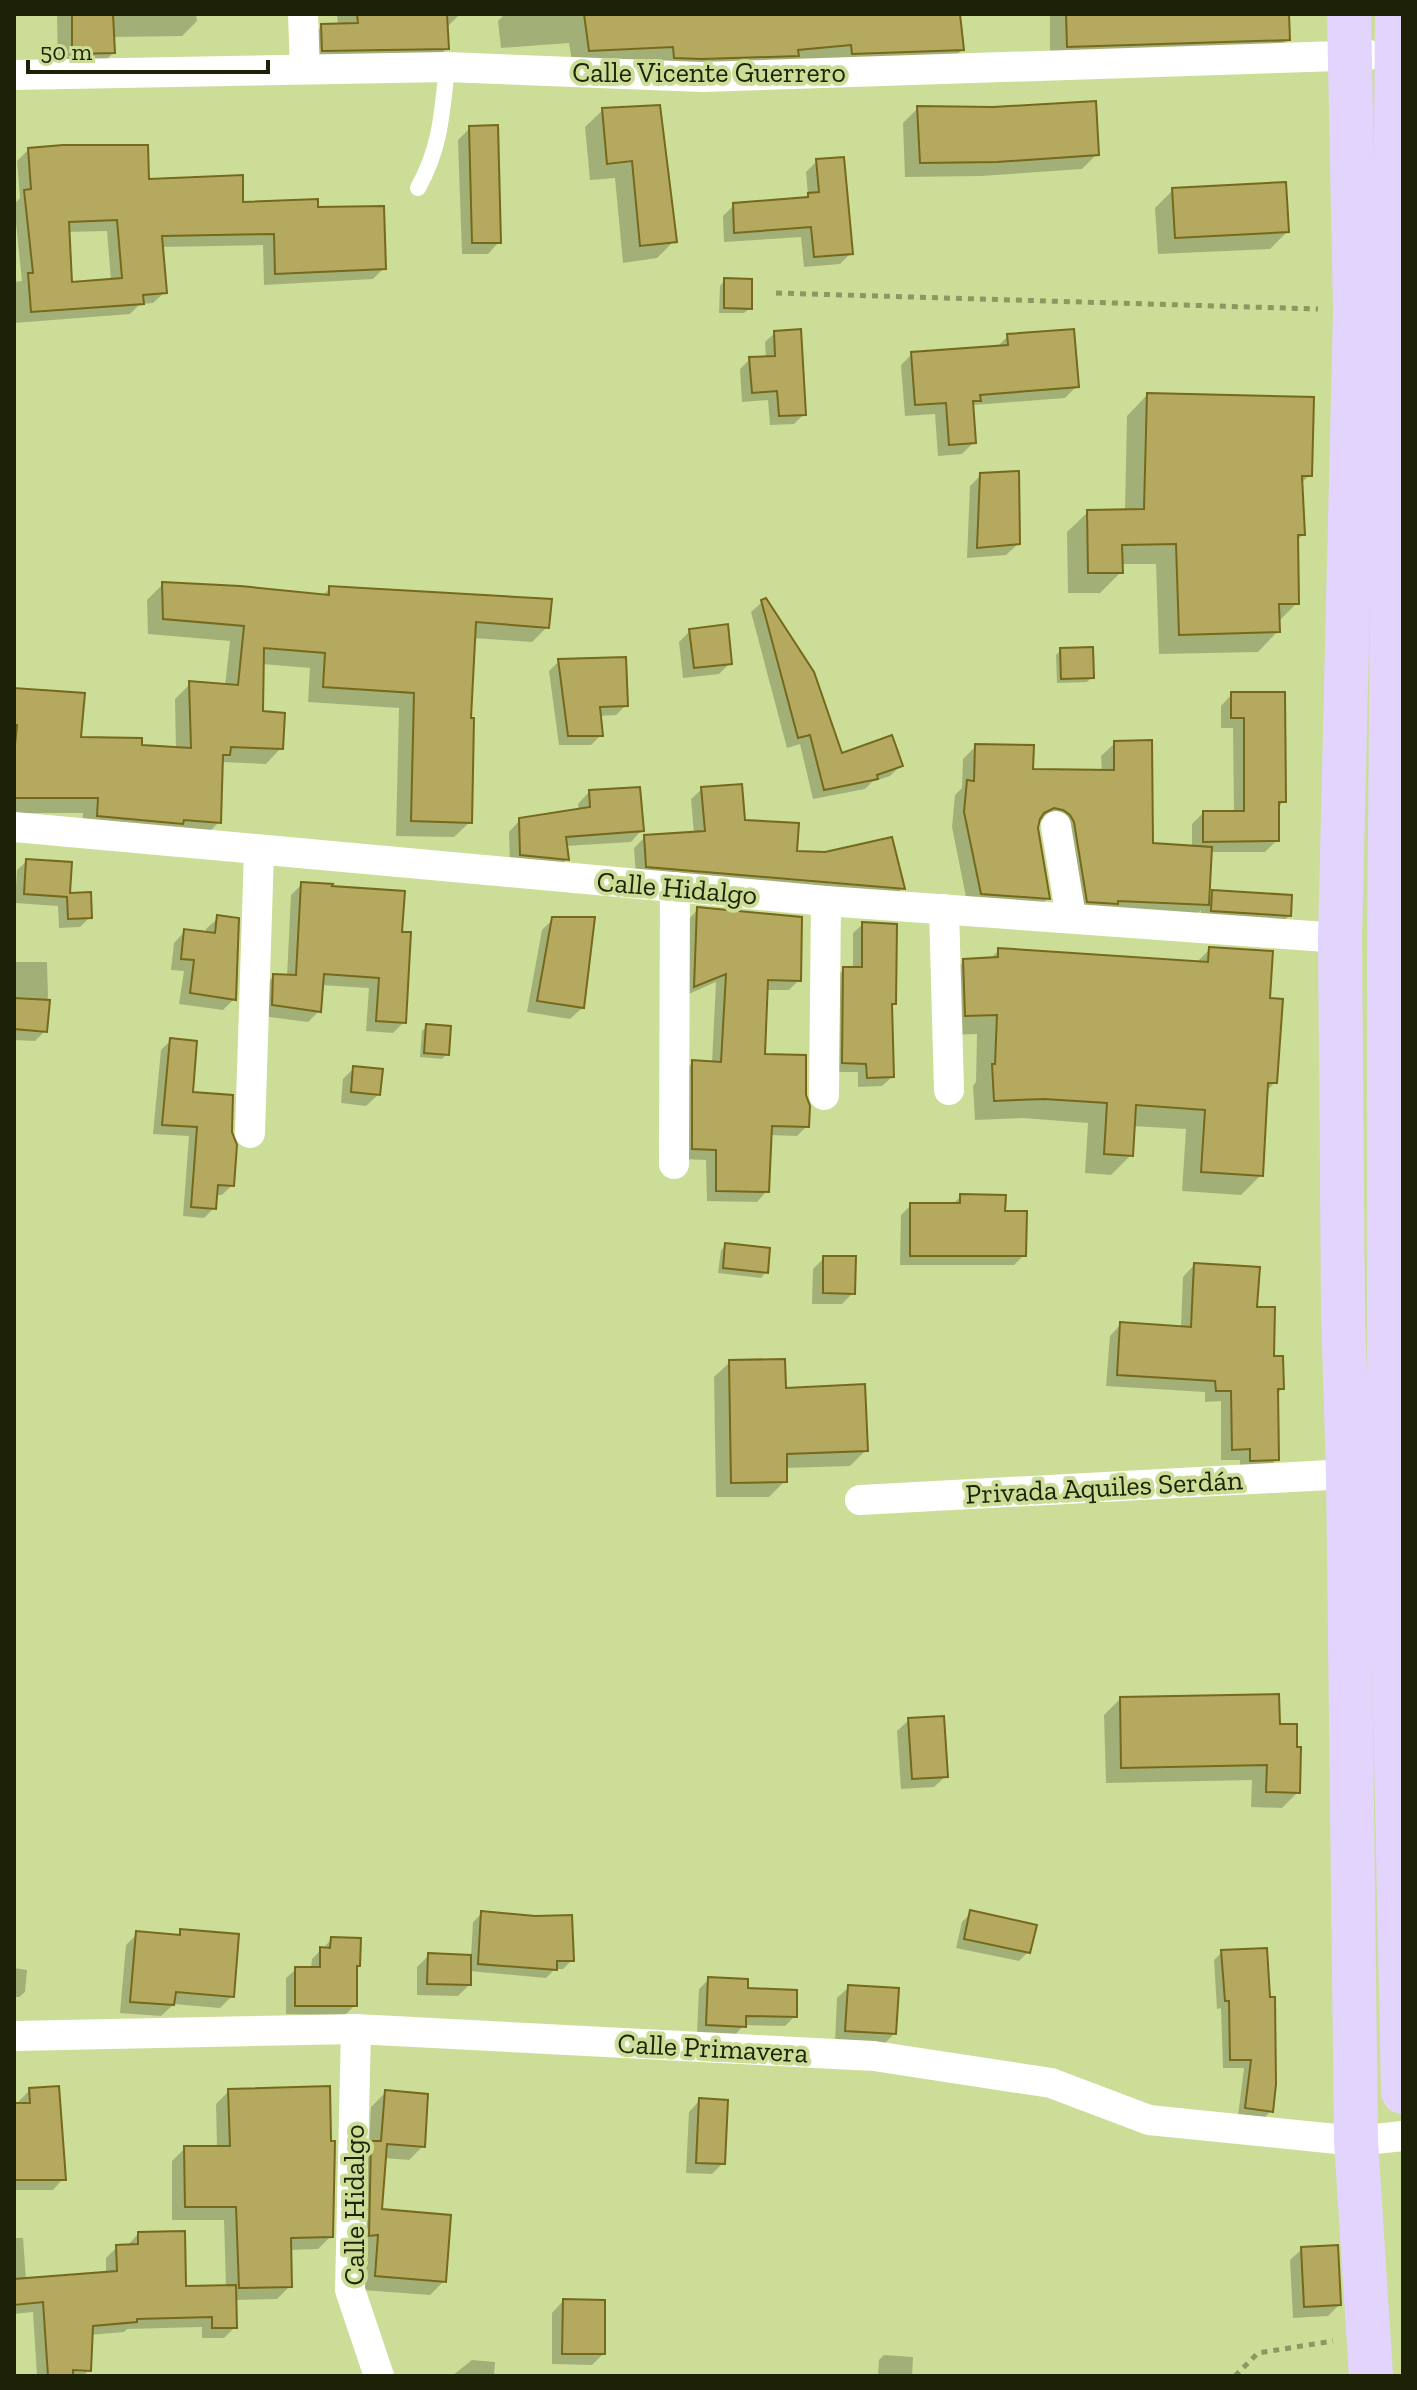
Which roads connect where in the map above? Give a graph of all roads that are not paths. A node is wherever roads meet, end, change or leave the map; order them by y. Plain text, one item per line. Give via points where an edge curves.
1 (303, 14) edge
2 (1349, 14) edge
3 (1399, 40) edge
4 (1348, 57) junction
5 (447, 67) junction
6 (305, 69) junction
7 (14, 75) edge
8 (418, 188) dead end
9 (1056, 826) dead end
10 (14, 827) edge
11 (259, 851) junction
12 (675, 887) junction
13 (826, 901) junction
14 (944, 909) junction
15 (1071, 917) junction
16 (1340, 938) junction
17 (949, 1090) dead end
18 (824, 1095) dead end
19 (250, 1133) dead end
20 (674, 1164) dead end
21 (1343, 1313) junction
22 (1390, 1318) junction
23 (1396, 1424) edge
24 (1348, 1474) junction
25 (860, 1500) dead end
26 (356, 2029) junction
27 (14, 2036) edge
28 (1403, 2092) edge
29 (1403, 2136) edge
30 (1356, 2141) junction
31 (1371, 2355) edge
32 (379, 2376) edge

1 - 6 street
2 - 4 main road
3 - 4 street, Calle Vicente Guerrero
3 - 22 main road
4 - 5 street, Calle Vicente Guerrero via 702,77
4 - 16 main road via 1355,310
5 - 6 street, Calle Vicente Guerrero
5 - 8 lane via 439,140
6 - 7 street, Calle Vicente Guerrero
9 - 15 street
10 - 11 street, Calle Hidalgo
11 - 12 street, Calle Hidalgo
11 - 19 street
12 - 13 street, Calle Hidalgo
12 - 20 street
13 - 14 street, Calle Hidalgo
13 - 18 street
14 - 15 street, Calle Hidalgo
14 - 17 street
15 - 16 street, Calle Hidalgo
16 - 21 main road
21 - 22 street
21 - 24 main road
22 - 23 main road
23 - 28 main road
24 - 25 street, Privada Aquiles Serdán
24 - 30 main road
26 - 27 street, Calle Primavera
26 - 30 street, Calle Primavera via 874,2056 1051,2083 1149,2120
26 - 32 street, Calle Hidalgo via 350,2290
29 - 30 street, Calle Primavera
30 - 31 main road

